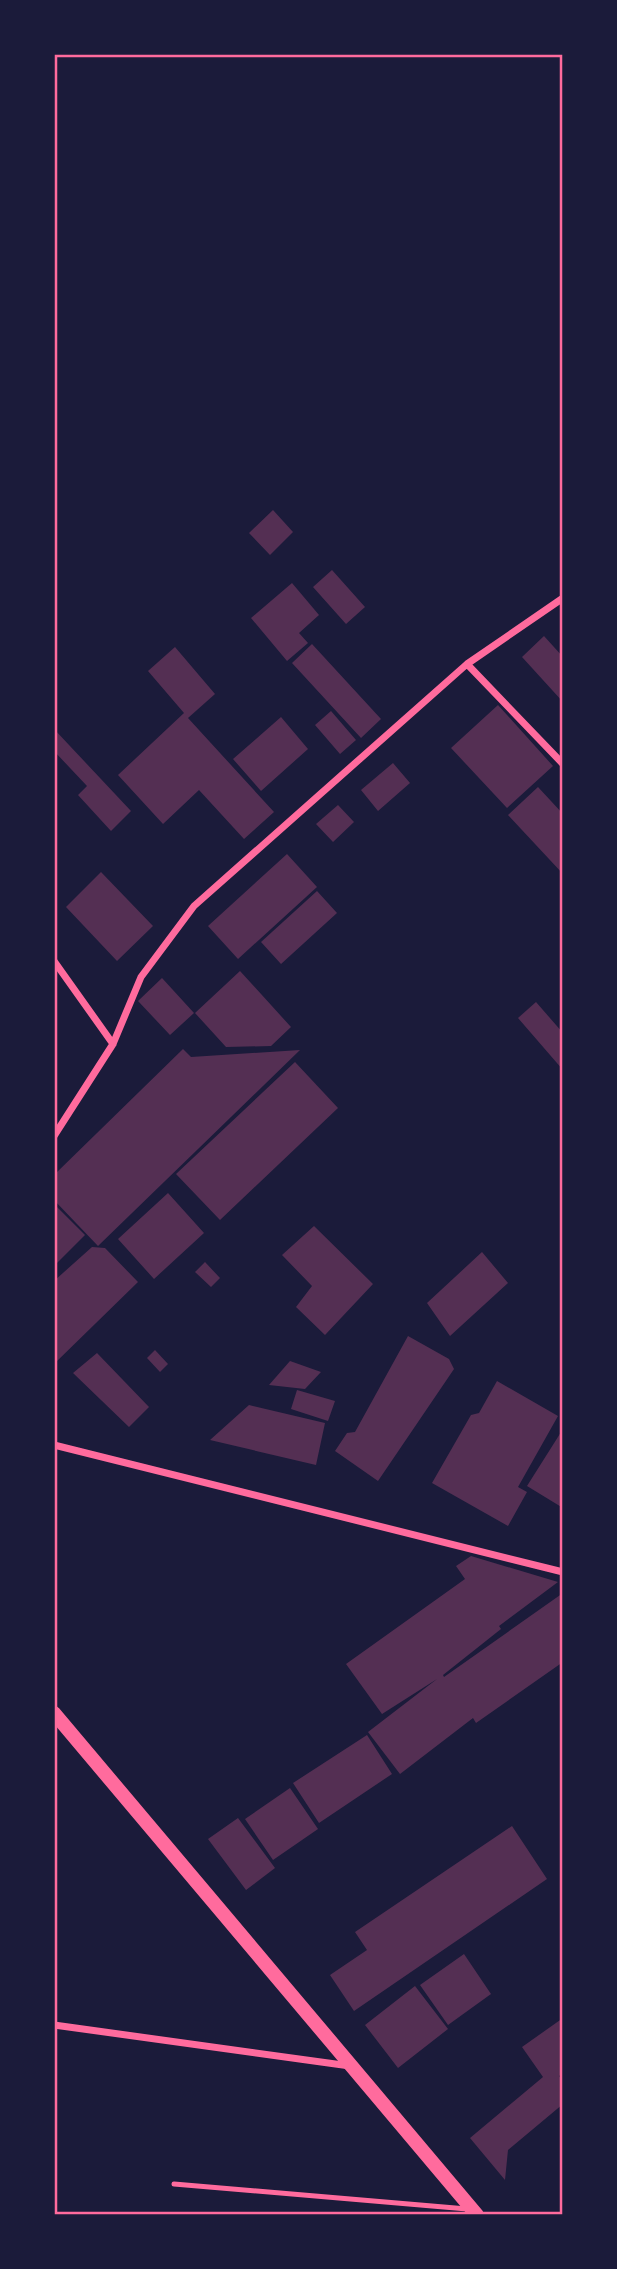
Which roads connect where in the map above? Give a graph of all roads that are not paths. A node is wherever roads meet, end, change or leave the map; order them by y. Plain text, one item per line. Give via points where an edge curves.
1 (563, 598) edge
2 (467, 664) junction
3 (563, 764) edge
4 (54, 961) edge
5 (113, 1044) junction
6 (54, 1136) edge
7 (54, 1445) edge
8 (563, 1572) edge
9 (54, 1713) edge
10 (54, 2025) edge
11 (350, 2066) junction
12 (174, 2183) dead end
13 (475, 2212) edge

1 - 2 street
2 - 3 street
2 - 5 street via 194,906 141,977
4 - 5 street
5 - 6 street
7 - 8 street
9 - 11 main road
10 - 11 street
11 - 13 main road
12 - 13 lane

